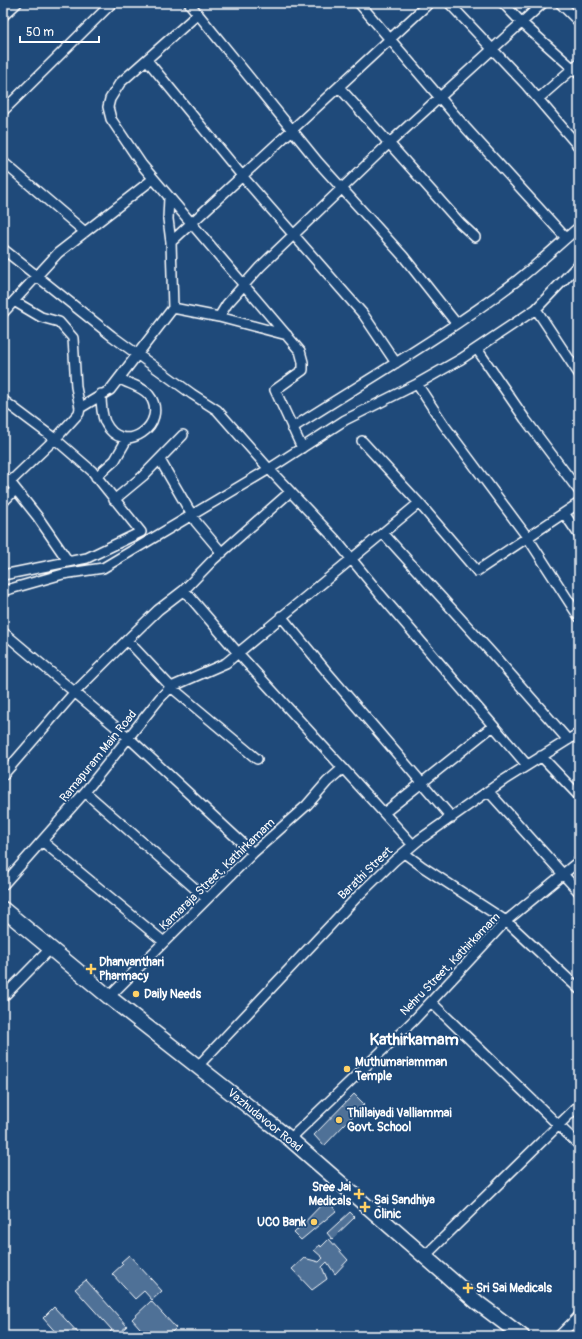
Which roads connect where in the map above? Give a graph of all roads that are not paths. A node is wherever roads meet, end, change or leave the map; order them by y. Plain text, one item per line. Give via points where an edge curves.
1 (17, 3) edge
2 (112, 3) edge
3 (189, 3) edge
4 (359, 3) edge
5 (429, 3) edge
6 (449, 3) edge
7 (503, 3) edge
8 (543, 3) edge
9 (560, 3) edge
10 (198, 14) junction
11 (3, 16) edge
12 (521, 22) junction
13 (579, 22) edge
14 (390, 39) junction
15 (492, 48) junction
16 (147, 60) junction
17 (577, 68) edge
18 (339, 87) junction
19 (440, 98) junction
20 (538, 99) junction
21 (3, 111) edge
22 (293, 130) junction
23 (391, 144) junction
24 (579, 147) edge
25 (3, 162) edge
26 (243, 177) junction
27 (153, 179) junction
28 (342, 190) junction
29 (169, 197) junction
30 (192, 223) junction
31 (579, 226) edge
32 (85, 232) junction
33 (294, 235) junction
34 (475, 238) dead end
35 (566, 238) junction
36 (171, 242) junction
37 (3, 249) edge
38 (579, 264) edge
39 (36, 275) junction
40 (244, 283) junction
41 (14, 301) junction
42 (173, 308) junction
43 (536, 309) junction
44 (3, 313) edge
45 (219, 317) junction
46 (456, 323) junction
47 (288, 335) junction
48 (477, 349) junction
49 (138, 355) junction
50 (396, 363) junction
51 (579, 374) edge
52 (120, 379) junction
53 (417, 384) junction
54 (101, 394) junction
55 (3, 400) edge
56 (80, 408) junction
57 (292, 428) junction
58 (183, 435) dead end
59 (55, 439) junction
60 (127, 439) junction
61 (362, 441) dead end
62 (302, 448) junction
63 (160, 460) junction
64 (269, 469) junction
65 (96, 477) junction
66 (9, 483) edge
67 (579, 491) edge
68 (290, 492) junction
69 (114, 500) junction
70 (3, 502) edge
71 (419, 503) junction
72 (579, 503) edge
73 (564, 513) junction
74 (191, 515) junction
75 (383, 533) junction
76 (579, 535) edge
77 (528, 538) junction
78 (222, 553) junction
79 (352, 558) junction
80 (68, 561) junction
81 (3, 574) edge
82 (184, 590) junction
83 (3, 591) edge
84 (281, 616) junction
85 (579, 617) edge
86 (3, 632) edge
87 (127, 640) junction
88 (238, 652) junction
89 (172, 687) junction
90 (74, 694) junction
91 (492, 726) junction
92 (579, 734) edge
93 (129, 738) junction
94 (568, 740) junction
95 (541, 756) junction
96 (257, 759) dead end
97 (6, 765) edge
98 (527, 765) junction
99 (343, 768) junction
100 (3, 775) edge
101 (422, 783) junction
102 (85, 792) junction
103 (489, 792) junction
104 (579, 796) edge
105 (384, 813) junction
106 (452, 818) junction
107 (42, 841) junction
108 (413, 845) junction
109 (253, 853) junction
110 (404, 853) junction
111 (579, 861) edge
112 (562, 875) junction
113 (3, 885) edge
114 (579, 892) edge
115 (207, 898) junction
116 (3, 909) edge
117 (506, 921) junction
118 (164, 942) junction
119 (50, 949) junction
120 (579, 989) edge
121 (3, 997) edge
122 (109, 998) junction
123 (431, 1002) junction
124 (198, 1066) junction
125 (579, 1105) edge
126 (559, 1125) junction
127 (290, 1139) junction
128 (579, 1145) edge
129 (425, 1256) junction
130 (579, 1316) edge
131 (522, 1336) edge
132 (559, 1336) edge

1 - 11 street
2 - 21 street
3 - 10 street
4 - 14 street
5 - 14 street
6 - 15 street
7 - 12 street
8 - 12 street
9 - 13 street
10 - 16 street
10 - 22 street
12 - 15 street
12 - 17 street
14 - 18 street
14 - 19 street
15 - 19 street
15 - 20 street
16 - 26 street
16 - 27 street via 120,83 108,107 118,132
17 - 20 street
18 - 22 street
18 - 23 street
19 - 23 street
19 - 35 street
20 - 24 street
22 - 26 street
22 - 28 street
23 - 28 street
23 - 34 street
25 - 32 street
26 - 30 street
26 - 33 street
27 - 29 street
27 - 32 street
28 - 33 street
28 - 46 street via 407,261
29 - 30 street
29 - 36 street
30 - 36 street
30 - 40 street
31 - 35 street
32 - 39 street via 58,253
33 - 40 street
33 - 50 street via 363,314
35 - 46 street via 515,281
36 - 42 street
37 - 39 street
38 - 43 street
39 - 41 street
39 - 49 street
40 - 45 street
40 - 47 street
41 - 44 street
41 - 56 street via 41,317 59,322 73,338
42 - 45 street
42 - 49 street
43 - 48 street
43 - 51 street
45 - 47 street
46 - 50 street
47 - 57 street via 300,351 304,362 303,370 275,390
48 - 53 street
48 - 67 street
49 - 52 street
49 - 64 street via 217,410
50 - 57 street
52 - 54 street via 110,390
52 - 60 street via 148,394 155,408 150,426 137,436
53 - 62 street via 345,420
53 - 77 street via 444,425
54 - 56 street
54 - 60 street via 105,421 115,434
55 - 59 street
56 - 59 street via 79,413
57 - 62 street
58 - 63 street
59 - 65 street
59 - 66 street
60 - 65 street via 115,460
61 - 71 street
62 - 64 street
63 - 69 street
63 - 74 street
64 - 68 street
64 - 74 street
65 - 69 street
66 - 70 street
66 - 80 street via 37,516
68 - 78 street
68 - 79 street
69 - 80 street via 141,532 87,558
71 - 75 street, Ramapuram Main Road
71 - 77 street via 477,571
72 - 73 street
73 - 76 street
73 - 77 street
74 - 78 street
74 - 83 street via 103,568 63,574
75 - 79 street, Ramapuram Main Road
75 - 94 street
77 - 85 street
78 - 82 street
79 - 84 street, Ramapuram Main Road
79 - 91 street
80 - 81 street
82 - 87 street via 158,610
82 - 88 street
84 - 88 street, Ramapuram Main Road
84 - 101 street
86 - 90 street
87 - 89 street
87 - 90 street
88 - 89 street, Ramapuram Main Road via 226,663
88 - 99 street
89 - 93 street, Ramapuram Main Road
89 - 96 street
90 - 93 street
90 - 97 street
91 - 98 street
91 - 101 street
92 - 94 street, Barathi Street
93 - 102 street, Ramapuram Main Road
93 - 109 street
94 - 95 street, Barathi Street
95 - 98 street, Barathi Street
95 - 104 street
97 - 100 street
98 - 103 street, Barathi Street
99 - 105 street
99 - 109 street, Kamaraja Street, Kathirkamam via 307,805
101 - 105 street
101 - 106 street
102 - 107 street, Ramapuram Main Road
102 - 115 street
103 - 106 street, Barathi Street
103 - 112 street
105 - 108 street
106 - 108 street, Barathi Street
107 - 113 street, Ramapuram Main Road
107 - 118 street
108 - 110 street, Barathi Street
109 - 115 street, Kamaraja Street, Kathirkamam
110 - 117 street
110 - 124 street, Barathi Street via 356,897
111 - 112 street, Nehru Street, Kathirkamam
112 - 114 street
112 - 117 street, Nehru Street, Kathirkamam
115 - 118 street, Kamaraja Street, Kathirkamam
116 - 119 main road, Vazhudavoor Road
117 - 120 street
117 - 123 street, Nehru Street, Kathirkamam
118 - 122 street, Kamaraja Street, Kathirkamam
119 - 121 street
119 - 122 main road, Vazhudavoor Road
122 - 124 main road, Vazhudavoor Road
123 - 126 street
123 - 127 street, Nehru Street, Kathirkamam
124 - 127 main road, Vazhudavoor Road
125 - 126 street
126 - 128 street
126 - 129 street
127 - 129 main road, Vazhudavoor Road
129 - 131 main road, Vazhudavoor Road
130 - 132 street

